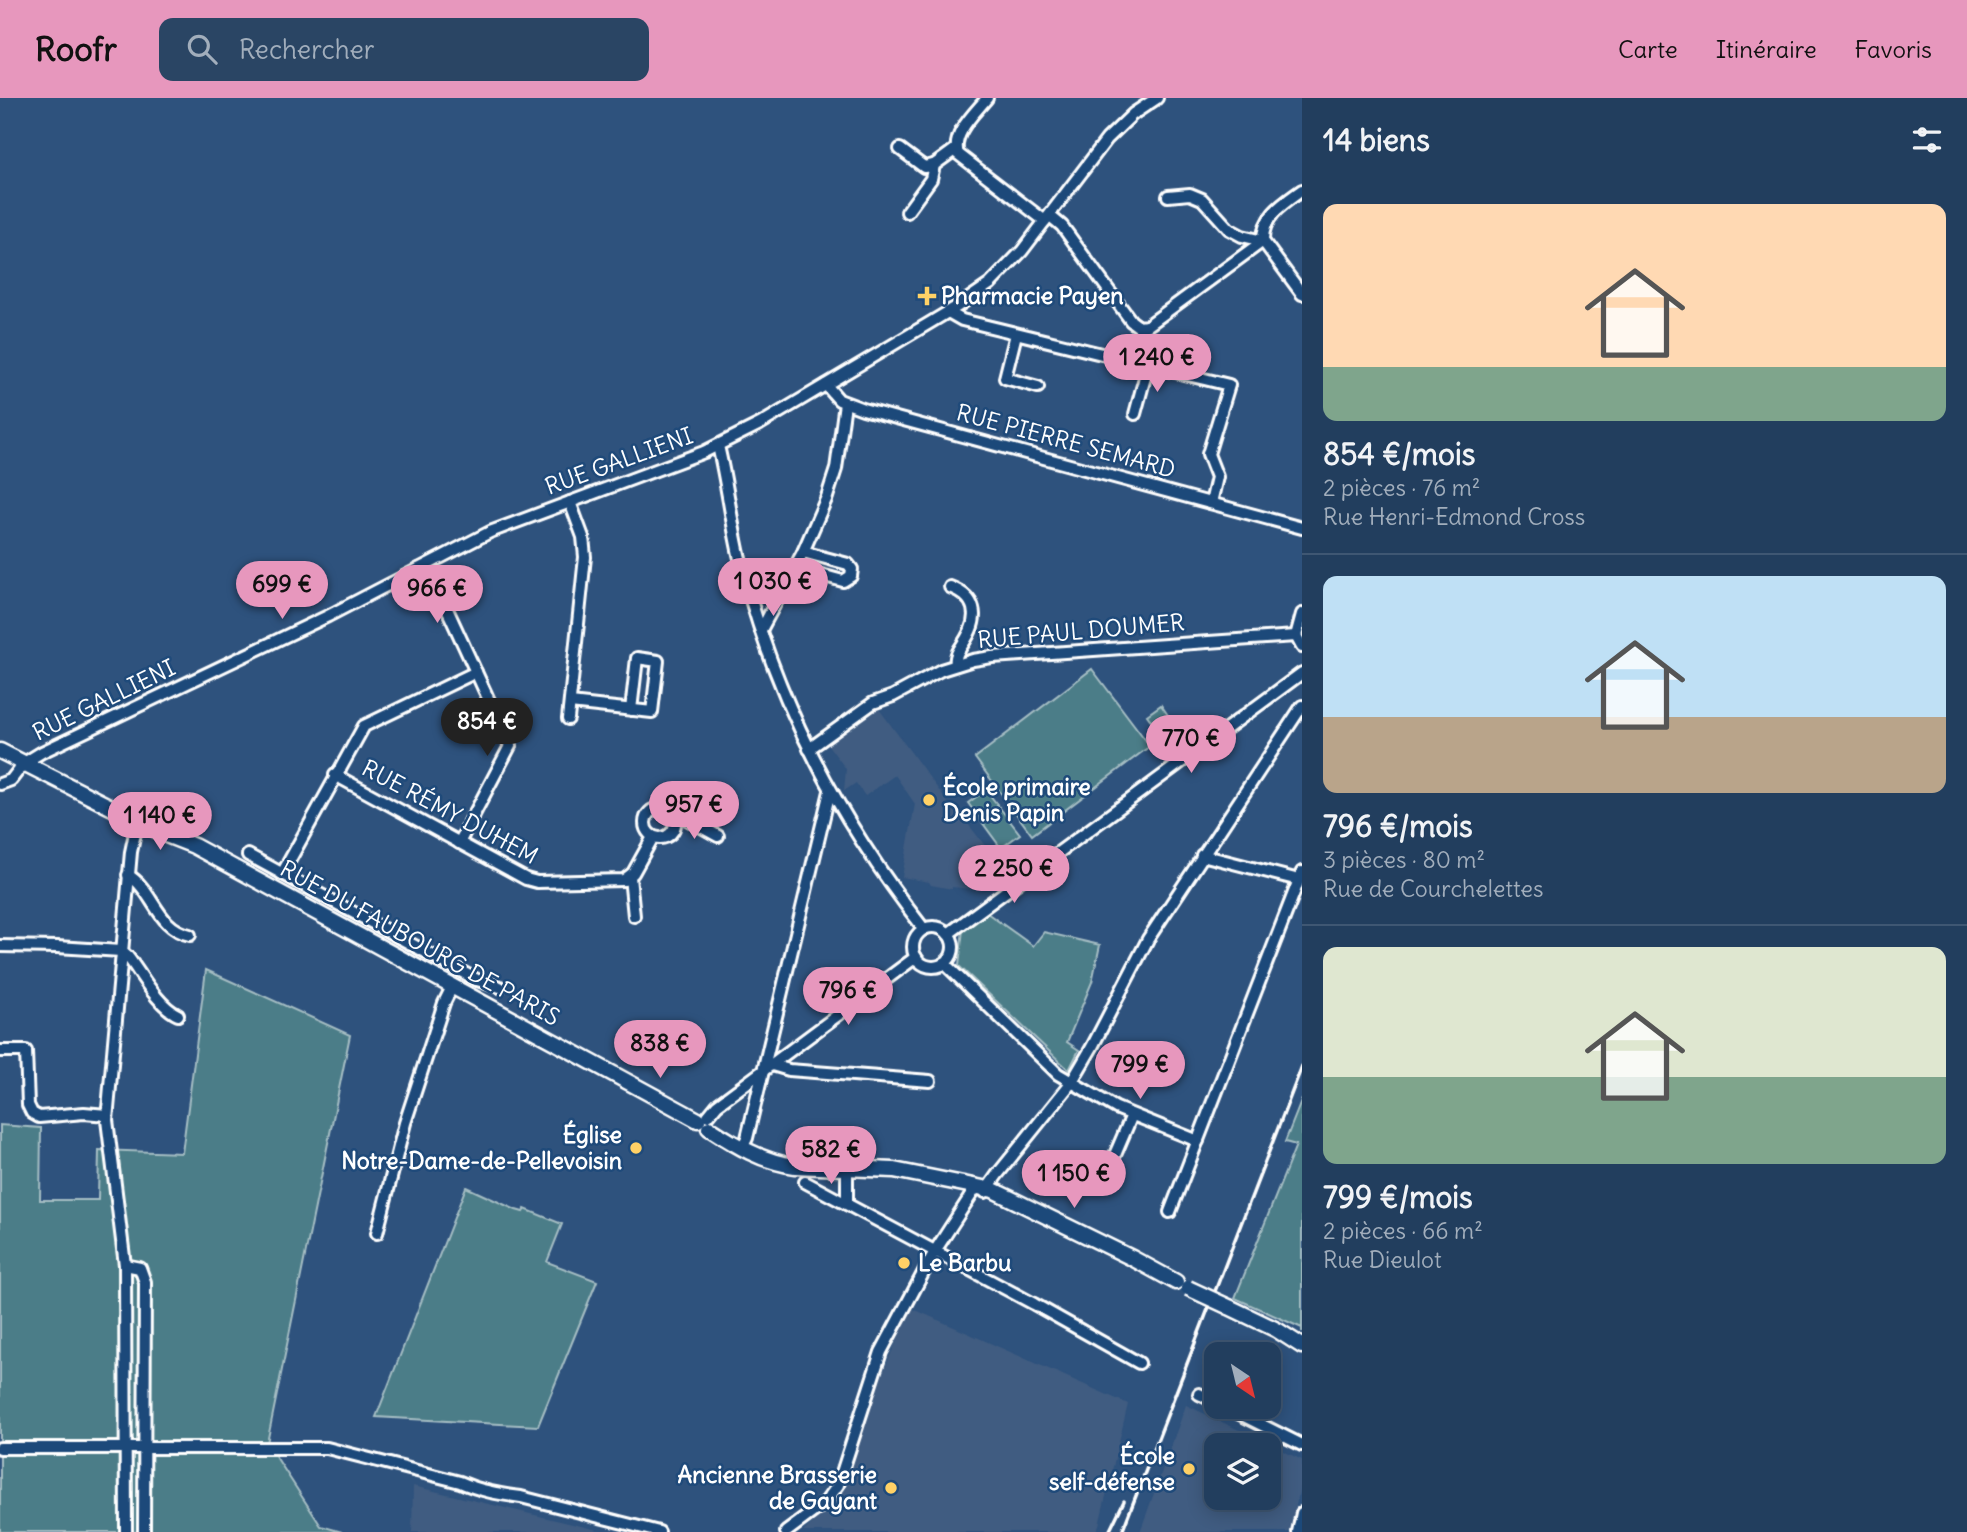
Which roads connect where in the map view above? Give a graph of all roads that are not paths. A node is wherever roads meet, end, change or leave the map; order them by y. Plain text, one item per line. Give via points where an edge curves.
1 (987, 98) edge
2 (1157, 98) edge
3 (900, 149) dead end
4 (956, 149) junction
5 (934, 165) junction
6 (1302, 190) edge
7 (1168, 196) dead end
8 (907, 212) dead end
9 (1048, 218) junction
10 (1262, 241) junction
11 (1302, 294) edge
12 (948, 312) junction
13 (1016, 334) junction
14 (1148, 366) junction
15 (826, 385) junction
16 (1038, 387) dead end
17 (845, 403) junction
18 (1135, 414) dead end
19 (718, 446) junction
20 (570, 502) junction
21 (1211, 503) junction
22 (1302, 528) edge
23 (803, 552) junction
24 (794, 568) junction
25 (419, 569) junction
26 (950, 587) dead end
27 (1302, 614) edge
28 (761, 629) junction
29 (1299, 642) edge
30 (956, 665) junction
31 (476, 672) junction
32 (1302, 673) edge
33 (570, 703) junction
34 (1302, 706) edge
35 (631, 710) junction
36 (568, 719) dead end
37 (0, 741) edge
38 (809, 749) junction
39 (0, 751) edge
40 (29, 758) junction
41 (335, 775) junction
42 (0, 784) edge
43 (830, 791) junction
44 (144, 818) junction
45 (674, 820) junction
46 (718, 836) dead end
47 (653, 837) junction
48 (459, 842) junction
49 (248, 855) dead end
50 (1202, 855) junction
51 (282, 874) junction
52 (128, 875) junction
53 (1301, 876) edge
54 (630, 877) junction
55 (634, 916) dead end
56 (924, 929) junction
57 (948, 934) junction
58 (190, 935) dead end
59 (0, 946) edge
60 (121, 951) junction
61 (916, 957) junction
62 (944, 963) junction
63 (452, 987) junction
64 (499, 987) dead end
65 (178, 1015) dead end
66 (0, 1051) edge
67 (772, 1065) junction
68 (762, 1072) junction
69 (930, 1081) dead end
70 (1071, 1083) junction
71 (107, 1115) junction
72 (1132, 1115) junction
73 (705, 1121) junction
74 (1198, 1141) junction
75 (742, 1148) junction
76 (846, 1167) junction
77 (1106, 1176) dead end
78 (805, 1182) dead end
79 (981, 1190) junction
80 (847, 1204) junction
81 (1170, 1212) dead end
82 (377, 1233) dead end
83 (935, 1251) junction
84 (125, 1265) junction
85 (1302, 1346) edge
86 (1139, 1363) dead end
87 (1199, 1394) dead end
88 (1204, 1396) edge
89 (1250, 1419) edge
90 (1302, 1445) edge
91 (0, 1448) edge
92 (126, 1448) junction
93 (144, 1448) junction
94 (1302, 1513) edge
95 (126, 1532) edge
96 (144, 1532) edge
97 (659, 1532) edge
98 (786, 1532) edge
99 (1298, 1532) edge

1 - 4 street via 959,135
2 - 9 street, RUE GALLIENI via 1107,139
3 - 5 street via 924,167
4 - 5 street
4 - 9 street via 961,158
5 - 8 street via 931,179
6 - 10 street via 1270,217
7 - 10 street via 1190,194 1202,199 1229,229
9 - 10 street via 1062,226 1139,327 1147,326
9 - 12 street, RUE GALLIENI via 999,276
10 - 11 street
12 - 13 street
12 - 15 street, RUE GALLIENI
13 - 14 street
13 - 16 street via 1004,378
14 - 18 street
14 - 21 street via 1229,385 1208,454 1217,477
15 - 17 street, RUE PIERRE SEMARD
15 - 19 street, RUE GALLIENI
17 - 21 street, RUE PIERRE SEMARD
17 - 23 street via 833,478
19 - 20 street, RUE GALLIENI
19 - 28 street via 738,552
20 - 25 street, RUE GALLIENI via 490,532
20 - 33 street via 585,557
21 - 22 street, RUE PIERRE SEMARD
23 - 24 street
23 - 24 street via 848,564 852,576 839,581
24 - 28 street
25 - 31 street via 447,609
25 - 40 street, RUE GALLIENI
26 - 30 street via 966,596 974,611
27 - 29 street, RUE PAUL DOUMER
28 - 38 street
29 - 30 street, RUE PAUL DOUMER via 992,657
30 - 38 street, RUE PAUL DOUMER via 873,703
31 - 41 street via 366,724
31 - 48 street via 510,748
32 - 57 street
33 - 35 street
33 - 36 street
34 - 50 street
35 - 35 street via 652,712 658,660 637,658
37 - 40 main road
38 - 43 street
39 - 40 main road, RUE DU FAUBOURG DE PARIS
40 - 42 street, RUE GALLIENI via 11,780
40 - 44 main road, RUE DU FAUBOURG DE PARIS
41 - 48 street, RUE RÉMY DUHEM
41 - 51 street
43 - 56 street
43 - 68 street
44 - 52 street via 132,842
44 - 63 main road, RUE DU FAUBOURG DE PARIS
45 - 46 street via 685,818
45 - 47 street via 669,835
45 - 47 street via 664,809 650,812 645,825
47 - 54 street
48 - 54 street, RUE RÉMY DUHEM via 531,881 619,881
49 - 51 street, RUE DU FAUBOURG DE PARIS
50 - 53 street
50 - 70 street via 1147,939
51 - 64 street, RUE DU FAUBOURG DE PARIS via 477,980
52 - 58 street via 170,926
52 - 60 street
53 - 74 street
54 - 55 street
56 - 57 street via 937,927
56 - 61 street via 913,942
57 - 62 street via 953,950
59 - 60 street
60 - 65 street via 166,1007
60 - 71 street
61 - 62 street via 929,967
61 - 67 street
62 - 70 street
63 - 73 main road, RUE DU FAUBOURG DE PARIS
63 - 82 street via 405,1123
66 - 71 street via 26,1051 29,1110 35,1115
67 - 68 street
67 - 69 street
68 - 73 street via 715,1106
68 - 75 street
70 - 72 street
70 - 79 street
71 - 84 street
72 - 74 street
72 - 77 street
73 - 75 main road, RUE DU FAUBOURG DE PARIS
74 - 81 street
75 - 76 main road, RUE DU FAUBOURG DE PARIS via 788,1165
76 - 79 main road, RUE DU FAUBOURG DE PARIS via 904,1171
76 - 80 street
78 - 80 street
79 - 83 street
79 - 85 main road, RUE DU FAUBOURG DE PARIS, bridge
80 - 83 street
83 - 86 street
83 - 98 street via 879,1358 838,1485 825,1503
84 - 92 street
84 - 93 street via 140,1268 145,1282
87 - 88 street
89 - 90 street
91 - 92 street
92 - 93 street
92 - 95 street
93 - 96 street
93 - 97 street via 323,1448
94 - 99 street

